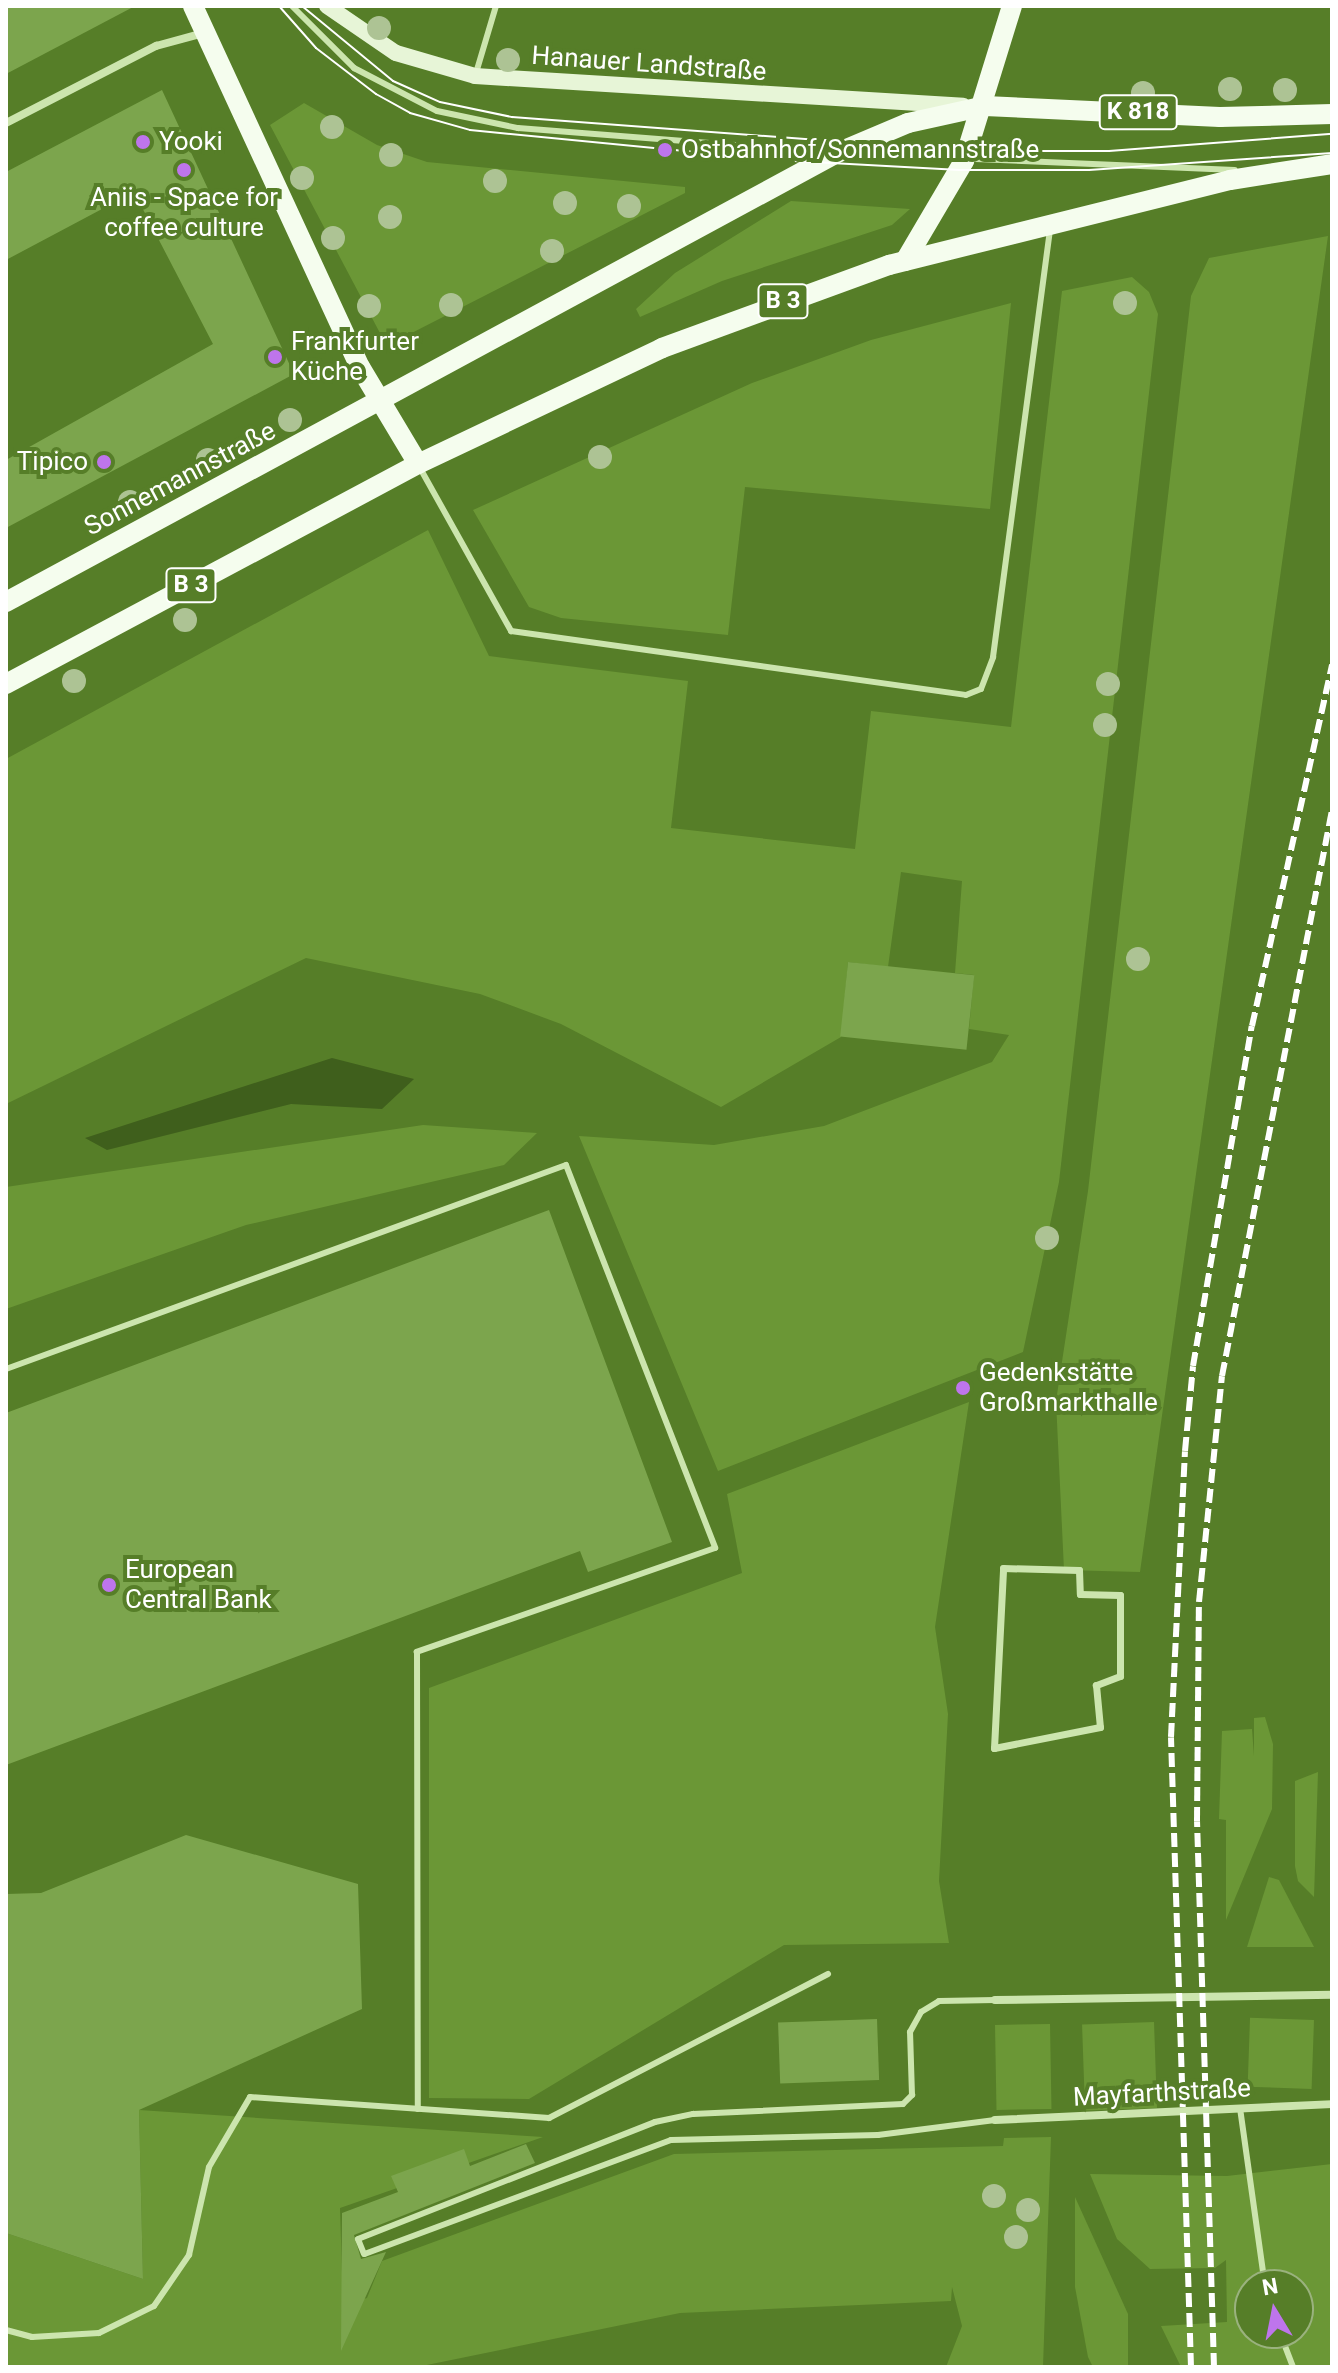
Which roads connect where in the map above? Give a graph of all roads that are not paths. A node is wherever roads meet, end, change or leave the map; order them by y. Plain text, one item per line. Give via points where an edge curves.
1 (193, 6) edge
2 (292, 6) edge
3 (327, 6) edge
4 (496, 6) edge
5 (1012, 6) edge
6 (204, 33) junction
7 (475, 76) junction
8 (985, 106) junction
9 (1332, 114) edge
10 (6, 123) edge
11 (837, 153) junction
12 (964, 161) junction
13 (1332, 164) edge
14 (1275, 171) junction
15 (1051, 223) junction
16 (905, 261) junction
17 (379, 403) junction
18 (418, 464) junction
19 (6, 602) edge
20 (6, 684) edge
21 (6, 1369) edge
22 (1032, 1568) joint
23 (828, 1974) dead end
24 (1332, 1995) edge
25 (995, 2000) joint
26 (1332, 2104) edge
27 (1240, 2108) junction
28 (418, 2109) junction
29 (995, 2120) joint
30 (1263, 2269) edge
31 (6, 2330) edge

1 - 6 main road
2 - 11 lane, Hanauer Landstraße via 354,68 437,111 518,128
3 - 7 main road, Hanauer Landstraße via 396,53
4 - 7 lane
5 - 8 main road
6 - 10 street via 156,46
6 - 17 main road
7 - 8 main road, Hanauer Landstraße
8 - 9 main road, Hanauer Landstraße / K 818 via 1220,117
8 - 11 main road, Hanauer Landstraße via 908,123
8 - 12 main road
11 - 12 lane, Hanauer Landstraße
11 - 17 main road, Hanauer Landstraße
12 - 14 lane, Hanauer Landstraße
12 - 16 main road
13 - 14 main road, Hanauer Landstraße
14 - 15 main road, Hanauer Landstraße
15 - 16 main road, Hanauer Landstraße / B 3
15 - 18 lane via 993,657 981,689 966,695 511,631
16 - 18 main road, Hanauer Landstraße / B 3 via 635,359
17 - 18 main road
17 - 19 main road, Sonnemannstraße
18 - 20 main road, B 3
21 - 28 lane via 566,1165 715,1548 417,1652
22 - 22 street via 1003,1568 994,1748 1100,1727 1096,1685 1120,1676 1120,1595 1080,1594 1079,1570
23 - 28 lane via 549,2118
24 - 25 street
25 - 29 lane via 939,2001 921,2012 910,2032 912,2095 903,2104 693,2114 655,2122 358,2239 364,2254 671,2140 878,2135
26 - 27 street, Mayfarthstraße
27 - 29 street, Mayfarthstraße
27 - 30 lane
28 - 31 lane via 250,2097 209,2167 189,2255 154,2306 99,2333 32,2337

